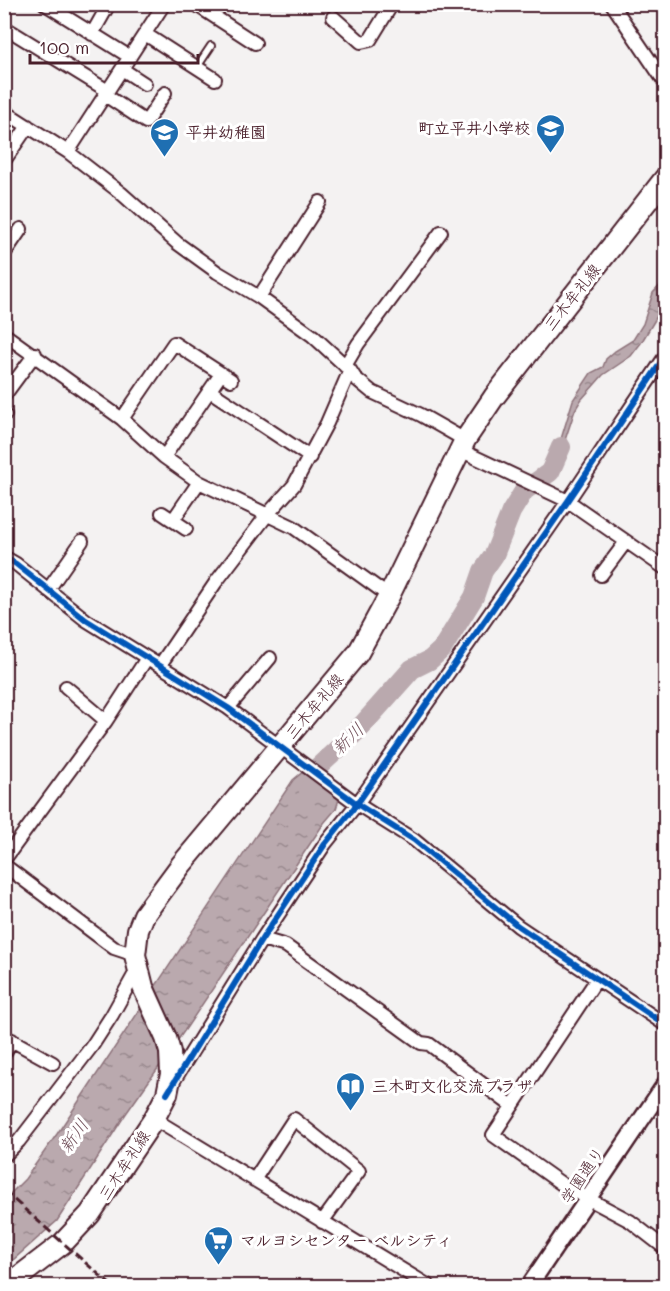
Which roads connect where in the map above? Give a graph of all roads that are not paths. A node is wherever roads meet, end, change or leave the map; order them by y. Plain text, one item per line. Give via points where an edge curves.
1 (45, 4) edge
2 (109, 4) edge
3 (164, 4) edge
4 (195, 4) edge
5 (393, 4) edge
6 (612, 4) edge
7 (333, 16) dead end
8 (4, 27) edge
9 (92, 34) junction
10 (145, 34) junction
11 (255, 43) dead end
12 (211, 46) dead end
13 (130, 57) junction
14 (197, 67) junction
15 (122, 69) junction
16 (215, 79) dead end
17 (144, 84) dead end
18 (666, 84) edge
19 (106, 93) junction
20 (165, 93) dead end
21 (4, 111) edge
22 (28, 126) junction
23 (68, 152) junction
24 (5, 160) edge
25 (666, 177) edge
26 (320, 202) dead end
27 (21, 229) dead end
28 (441, 232) dead end
29 (4, 254) edge
30 (259, 297) junction
31 (4, 334) edge
32 (35, 354) junction
33 (666, 355) edge
34 (347, 368) junction
35 (210, 391) junction
36 (4, 396) edge
37 (122, 419) junction
38 (463, 445) junction
39 (164, 457) junction
40 (310, 457) junction
41 (199, 482) junction
42 (564, 500) junction
43 (162, 513) dead end
44 (267, 515) junction
45 (173, 520) junction
46 (186, 530) dead end
47 (82, 541) dead end
48 (625, 543) junction
49 (4, 557) edge
50 (666, 569) edge
51 (601, 575) dead end
52 (48, 590) junction
53 (389, 596) junction
54 (147, 658) junction
55 (270, 658) dead end
56 (160, 665) junction
57 (66, 687) dead end
58 (228, 708) junction
59 (106, 721) junction
60 (288, 752) junction
61 (357, 804) junction
62 (4, 860) edge
63 (4, 866) edge
64 (262, 939) junction
65 (139, 970) junction
66 (597, 979) junction
67 (666, 1025) edge
68 (8, 1038) edge
69 (4, 1054) edge
70 (53, 1063) dead end
71 (666, 1083) edge
72 (167, 1094) junction
73 (512, 1106) junction
74 (154, 1119) junction
75 (4, 1156) edge
76 (254, 1180) junction
77 (587, 1199) junction
78 (322, 1222) junction
79 (666, 1249) edge
80 (7, 1287) edge
81 (429, 1287) edge
82 (529, 1287) edge

1 - 9 street
2 - 9 street
3 - 10 street
4 - 11 street
5 - 7 street via 370,40 361,42
6 - 18 street
8 - 19 street
9 - 13 street
10 - 13 street
10 - 14 street
12 - 14 lane
13 - 15 street
14 - 16 street
15 - 17 street
15 - 19 street
19 - 20 street via 146,122
19 - 23 street
21 - 22 street
22 - 23 street
22 - 24 street
23 - 30 street via 177,243
25 - 38 main road, 三木牟礼線 via 494,397
26 - 30 street
27 - 29 street
28 - 34 street via 358,344
30 - 34 street via 313,336
31 - 32 street
32 - 36 street
32 - 37 street
33 - 42 street
34 - 38 street via 372,392 421,415
34 - 40 street
35 - 37 street via 226,377 174,343
35 - 39 street
35 - 40 street
37 - 39 street
38 - 42 street
38 - 53 main road, 三木牟礼線
39 - 41 street
40 - 44 street via 294,485
41 - 44 street
41 - 45 street
42 - 48 street
42 - 61 street
43 - 45 street
44 - 53 street via 293,527
44 - 56 street
45 - 46 street
47 - 52 street
48 - 50 street
48 - 51 street
49 - 52 street
52 - 54 street via 86,620
53 - 60 main road, 三木牟礼線 via 358,653
54 - 56 street
54 - 59 street
55 - 58 street
56 - 58 street
57 - 59 street
58 - 60 street
59 - 62 street
60 - 61 street
60 - 65 main road, 三木牟礼線 via 159,892 138,930
61 - 64 street
61 - 66 street via 414,840 510,919
63 - 65 street
64 - 72 street
64 - 73 street via 286,946
65 - 72 main road, 三木牟礼線 via 170,1052
65 - 75 street via 92,1046
66 - 67 street
66 - 73 street
68 - 69 street
68 - 70 street
71 - 77 street, 学園通り
72 - 74 main road, 三木牟礼線
73 - 77 street via 493,1135
74 - 76 street
74 - 80 main road, 三木牟礼線 via 90,1214 63,1243
76 - 78 street
76 - 78 street via 294,1119 359,1171
77 - 79 street via 630,1221
77 - 82 street, 学園通り
78 - 81 street

